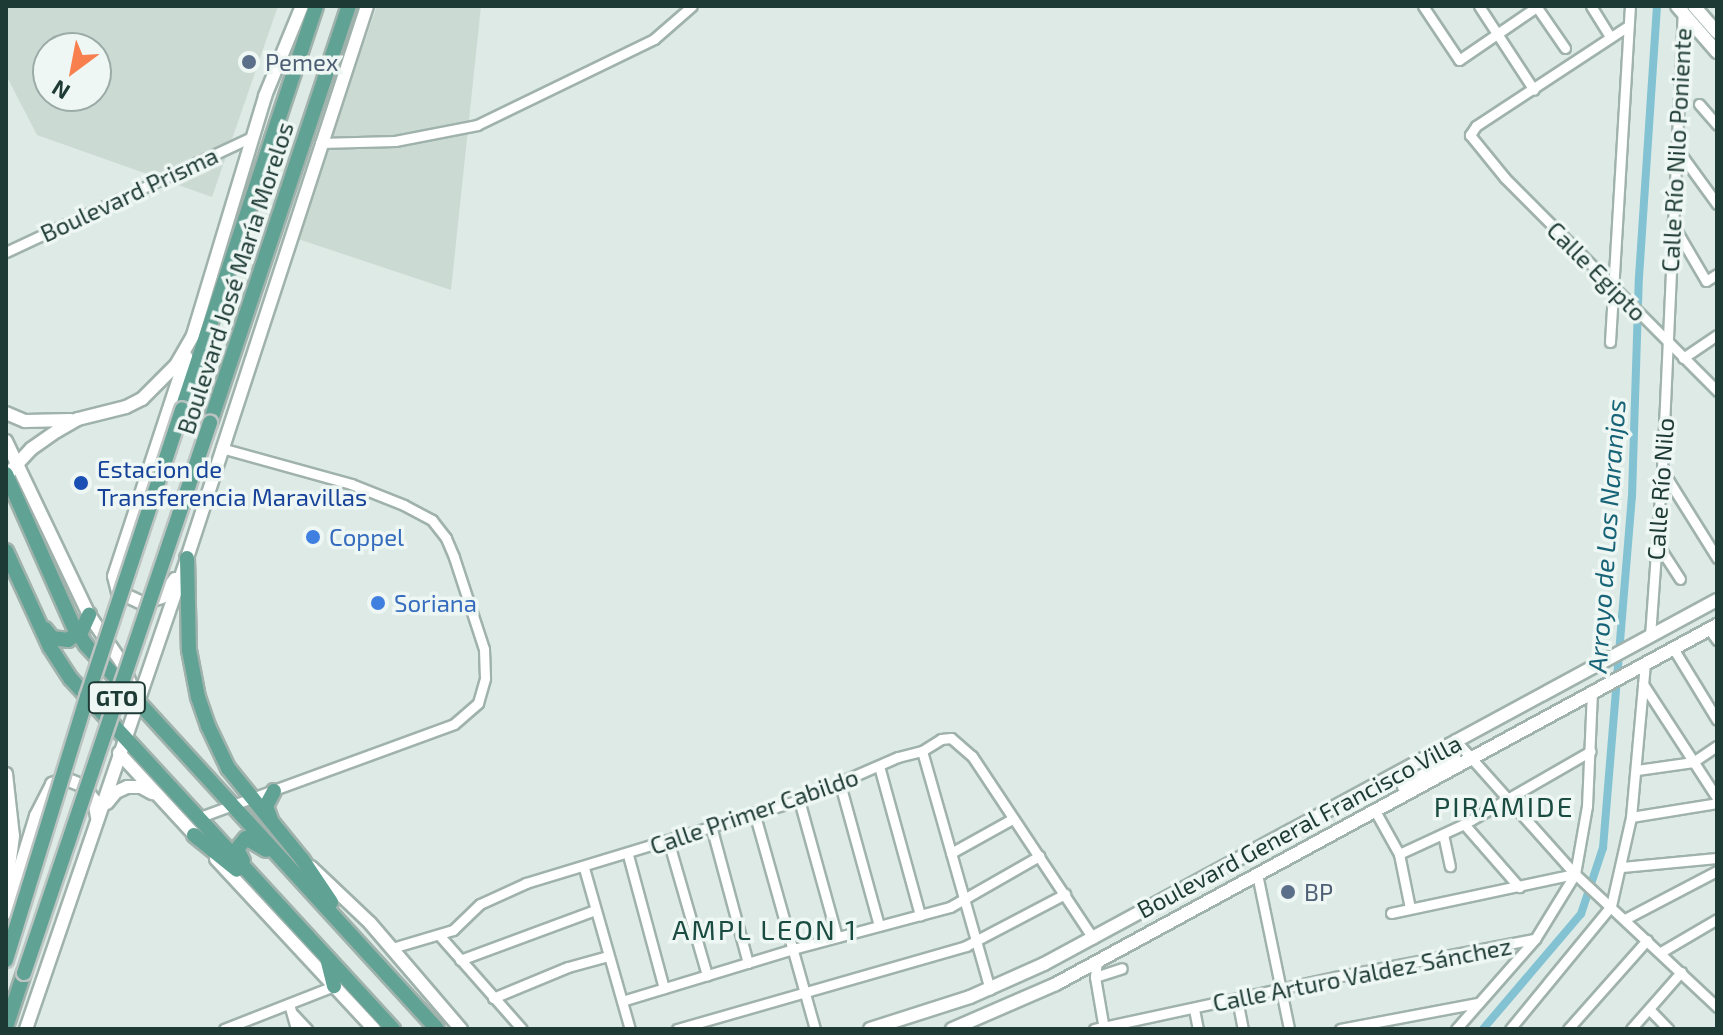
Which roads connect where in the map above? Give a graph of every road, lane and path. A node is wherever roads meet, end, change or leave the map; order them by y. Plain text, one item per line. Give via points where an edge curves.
1 (302, 6) edge
2 (316, 6) edge
3 (349, 6) edge
4 (367, 6) edge
5 (692, 6) edge
6 (1423, 6) edge
7 (1479, 6) edge
8 (1537, 6) edge
9 (1591, 6) edge
10 (1630, 6) edge
11 (1684, 8) edge
12 (1628, 26) junction
13 (1717, 32) edge
14 (1497, 34) junction
15 (1610, 36) junction
16 (1565, 48) dead end
17 (1717, 52) edge
18 (1534, 90) junction
19 (1699, 104) dead end
20 (1717, 125) edge
21 (252, 137) junction
22 (320, 143) junction
23 (1677, 149) junction
24 (1717, 204) edge
25 (1672, 223) junction
26 (6, 252) edge
27 (1717, 274) edge
28 (1614, 287) junction
29 (193, 335) junction
30 (1717, 335) edge
31 (1610, 342) dead end
32 (1667, 342) junction
33 (1683, 358) junction
34 (1717, 391) edge
35 (6, 413) edge
36 (78, 419) junction
37 (6, 441) edge
38 (221, 448) junction
39 (17, 463) junction
40 (1662, 470) junction
41 (6, 475) edge
42 (1656, 542) junction
43 (8, 556) edge
44 (187, 558) junction
45 (1717, 558) edge
46 (1680, 579) dead end
47 (1717, 600) edge
48 (89, 615) junction
49 (1713, 627) edge
50 (78, 634) junction
51 (1650, 636) junction
52 (1717, 640) edge
53 (1673, 648) junction
54 (1645, 662) junction
55 (1643, 684) junction
56 (1592, 691) junction
57 (1537, 699) junction
58 (137, 700) junction
59 (1717, 720) edge
60 (124, 736) junction
61 (1456, 741) junction
62 (1717, 746) edge
63 (922, 751) junction
64 (1591, 751) junction
65 (119, 753) junction
66 (1470, 758) junction
67 (1693, 762) junction
68 (879, 766) junction
69 (1637, 770) junction
70 (6, 774) edge
71 (840, 784) junction
72 (274, 791) junction
73 (1403, 794) junction
74 (1507, 797) junction
75 (251, 799) junction
76 (162, 800) junction
77 (799, 800) junction
78 (1717, 801) edge
79 (234, 805) junction
80 (1374, 809) junction
81 (754, 812) junction
82 (200, 817) junction
83 (1631, 817) junction
84 (1012, 819) junction
85 (97, 820) junction
86 (273, 824) junction
87 (1464, 824) junction
88 (711, 826) junction
89 (1443, 834) junction
90 (194, 835) junction
91 (668, 840) junction
92 (951, 853) junction
93 (1399, 854) junction
94 (628, 855) junction
95 (1039, 856) junction
96 (1717, 858) edge
97 (302, 859) junction
98 (1450, 866) dead end
99 (1622, 867) junction
100 (584, 868) junction
101 (248, 870) junction
102 (1717, 871) edge
103 (1257, 874) junction
104 (1579, 878) junction
105 (1519, 887) junction
106 (6, 890) edge
107 (1065, 894) junction
108 (272, 897) junction
109 (965, 901) junction
110 (322, 902) junction
111 (1611, 906) junction
112 (1410, 908) junction
113 (595, 910) junction
114 (6, 913) edge
115 (1391, 913) dead end
116 (920, 915) junction
117 (1625, 919) junction
118 (1717, 919) edge
119 (340, 920) junction
120 (879, 926) junction
121 (439, 935) junction
122 (837, 937) junction
123 (1093, 938) junction
124 (1535, 939) junction
125 (1647, 940) junction
126 (977, 942) junction
127 (392, 948) junction
128 (793, 949) junction
129 (1661, 952) junction
130 (326, 954) junction
131 (608, 956) junction
132 (6, 960) edge
133 (460, 960) junction
134 (1097, 962) junction
135 (748, 963) junction
136 (1122, 968) dead end
137 (1681, 972) junction
138 (707, 975) junction
139 (1095, 977) junction
140 (334, 986) junction
141 (664, 988) junction
142 (1280, 988) junction
143 (990, 989) junction
144 (805, 992) junction
145 (493, 998) junction
146 (1237, 999) junction
147 (622, 1001) junction
148 (1480, 1003) junction
149 (1717, 1007) edge
150 (290, 1008) junction
151 (1194, 1009) junction
152 (1649, 1009) junction
153 (1149, 1018) junction
154 (249, 1024) edge
155 (6, 1027) edge
156 (1100, 1028) edge
157 (26, 1029) edge
158 (224, 1029) edge
159 (296, 1029) edge
160 (307, 1029) edge
161 (374, 1029) edge
162 (393, 1029) edge
163 (437, 1029) edge
164 (461, 1029) edge
165 (522, 1029) edge
166 (630, 1029) edge
167 (677, 1029) edge
168 (815, 1029) edge
169 (870, 1029) edge
170 (952, 1029) edge
171 (1151, 1029) edge
172 (1198, 1029) edge
173 (1243, 1029) edge
174 (1289, 1029) edge
175 (1340, 1029) edge
176 (1456, 1029) edge
177 (1510, 1029) edge
178 (1568, 1029) edge
179 (1631, 1029) edge
180 (1668, 1029) edge

1 - 21 street
2 - 132 main road, Boulevard José María Morelos / GTO, bridge
3 - 155 main road, Boulevard José María Morelos / GTO, bridge
4 - 22 street
5 - 22 street via 654,39 477,125 395,141
6 - 14 street via 1459,60
7 - 14 street
8 - 14 street
8 - 16 street
9 - 15 street
10 - 12 street
11 - 13 street
11 - 17 street
11 - 23 street, Calle Río Nilo Poniente
12 - 15 street
12 - 28 street
14 - 18 street
15 - 18 street
18 - 28 street, Calle Egipto via 1470,135
19 - 20 street
21 - 26 street, Boulevard Prisma
21 - 29 street
22 - 38 street
23 - 24 street
23 - 25 street, Calle Río Nilo Poniente
25 - 27 street via 1706,281
25 - 32 street, Calle Río Nilo Poniente
28 - 31 street
28 - 32 street, Calle Egipto
29 - 36 street via 167,377 142,399
29 - 44 street via 116,567 118,592 133,602 152,602 169,589
30 - 33 street
32 - 33 street, Calle Egipto
32 - 40 street, Calle Río Nilo
33 - 34 street, Calle Egipto
35 - 36 street via 38,422
36 - 39 street
37 - 39 street
38 - 44 street
38 - 72 street via 351,484 432,520 450,547 484,649 483,691 463,719
39 - 41 street
39 - 48 street
40 - 42 street, Calle Río Nilo
40 - 45 street
41 - 50 main road
42 - 46 street
42 - 51 street, Calle Río Nilo
43 - 50 main road via 49,635 63,641
43 - 60 main road via 59,662
44 - 58 street
44 - 75 main road via 187,625 198,697 219,751
47 - 51 street, Boulevard General Francisco Villa
48 - 50 main road
48 - 58 street via 122,663
49 - 52 street
49 - 53 street, Boulevard General Francisco Villa
50 - 58 main road
51 - 57 street, Boulevard General Francisco Villa
53 - 54 street, Boulevard General Francisco Villa
53 - 59 street
54 - 55 street
54 - 56 street, Boulevard General Francisco Villa
55 - 67 street
55 - 69 street
56 - 64 street
56 - 66 street, Boulevard General Francisco Villa
57 - 61 street, Boulevard General Francisco Villa
57 - 66 street via 1527,711 1472,741
58 - 60 street
58 - 79 main road
60 - 65 street
60 - 82 main road
61 - 66 street
61 - 73 street via 1454,757 1408,782
61 - 123 street, Boulevard General Francisco Villa
62 - 67 street
63 - 68 street, Calle Primer Cabildo
63 - 84 street, Calle Primer Cabildo via 951,738 964,748
63 - 92 street
64 - 74 street
64 - 104 street
65 - 76 street
65 - 85 street
66 - 73 street, Boulevard General Francisco Villa
66 - 74 street
67 - 69 street
67 - 78 street
68 - 71 street, Calle Primer Cabildo
68 - 116 street
69 - 83 street
70 - 106 street via 13,836
71 - 77 street, Calle Primer Cabildo
71 - 120 street
72 - 75 street
72 - 86 main road via 266,806
73 - 80 street, Boulevard General Francisco Villa
74 - 87 street
74 - 104 street
75 - 79 street
75 - 86 main road
76 - 85 street via 141,787 121,789
76 - 90 street
77 - 81 street, Calle Primer Cabildo
77 - 122 street
78 - 83 street
79 - 82 street
79 - 110 main road
80 - 93 street
80 - 103 street, Boulevard General Francisco Villa
81 - 88 street, Calle Primer Cabildo
81 - 128 street
82 - 101 main road
83 - 99 street
84 - 92 street
84 - 95 street
85 - 114 street via 94,800 83,786 66,779 52,784 36,816
85 - 157 street
86 - 97 main road
87 - 89 street
87 - 105 street
88 - 91 street, Calle Primer Cabildo
88 - 135 street
89 - 93 street
89 - 98 street
90 - 108 main road
90 - 140 street
91 - 94 street, Calle Primer Cabildo
91 - 138 street
92 - 109 street
93 - 112 street
94 - 100 street, Calle Primer Cabildo
94 - 141 street
95 - 107 street
95 - 109 street
96 - 99 street
97 - 119 main road
97 - 127 street
99 - 111 street
100 - 113 street
100 - 121 street, Calle Primer Cabildo via 526,883 488,900 462,924
101 - 108 main road
101 - 110 main road via 237,849 246,838 260,844
102 - 117 street
103 - 134 street, Boulevard General Francisco Villa
103 - 142 street
104 - 105 street
104 - 111 street
104 - 124 street
105 - 112 street
107 - 123 street
107 - 126 street
108 - 130 main road
109 - 116 street
109 - 126 street
110 - 119 main road
111 - 117 street
111 - 177 street
112 - 115 street
113 - 131 street
113 - 133 street
116 - 120 street
117 - 125 street
118 - 129 street
119 - 163 main road
120 - 122 street
121 - 127 street, Calle Primer Cabildo
121 - 133 street
122 - 128 street
123 - 143 street, Boulevard General Francisco Villa
124 - 142 street, Calle Arturo Valdez Sánchez
124 - 148 street
125 - 129 street
125 - 178 street
126 - 143 street
126 - 144 street
127 - 164 street
128 - 135 street
128 - 144 street
129 - 137 street
130 - 140 main road
130 - 162 main road
131 - 145 street
131 - 147 street
133 - 145 street
134 - 139 street
134 - 170 street, Boulevard General Francisco Villa
135 - 138 street
136 - 139 street
137 - 149 street
137 - 152 street
138 - 141 street
139 - 156 street
140 - 150 street
140 - 161 street
141 - 147 street
142 - 146 street, Calle Arturo Valdez Sánchez
142 - 174 street
143 - 169 street, Boulevard General Francisco Villa
144 - 167 street
144 - 168 street
145 - 165 street
146 - 151 street, Calle Arturo Valdez Sánchez
146 - 173 street
147 - 166 street
148 - 175 street
148 - 176 street
150 - 154 street
150 - 159 street
150 - 160 street
151 - 153 street, Calle Arturo Valdez Sánchez
151 - 172 street
152 - 179 street
152 - 180 street
153 - 156 street, Calle Arturo Valdez Sánchez
153 - 171 street
154 - 158 street

